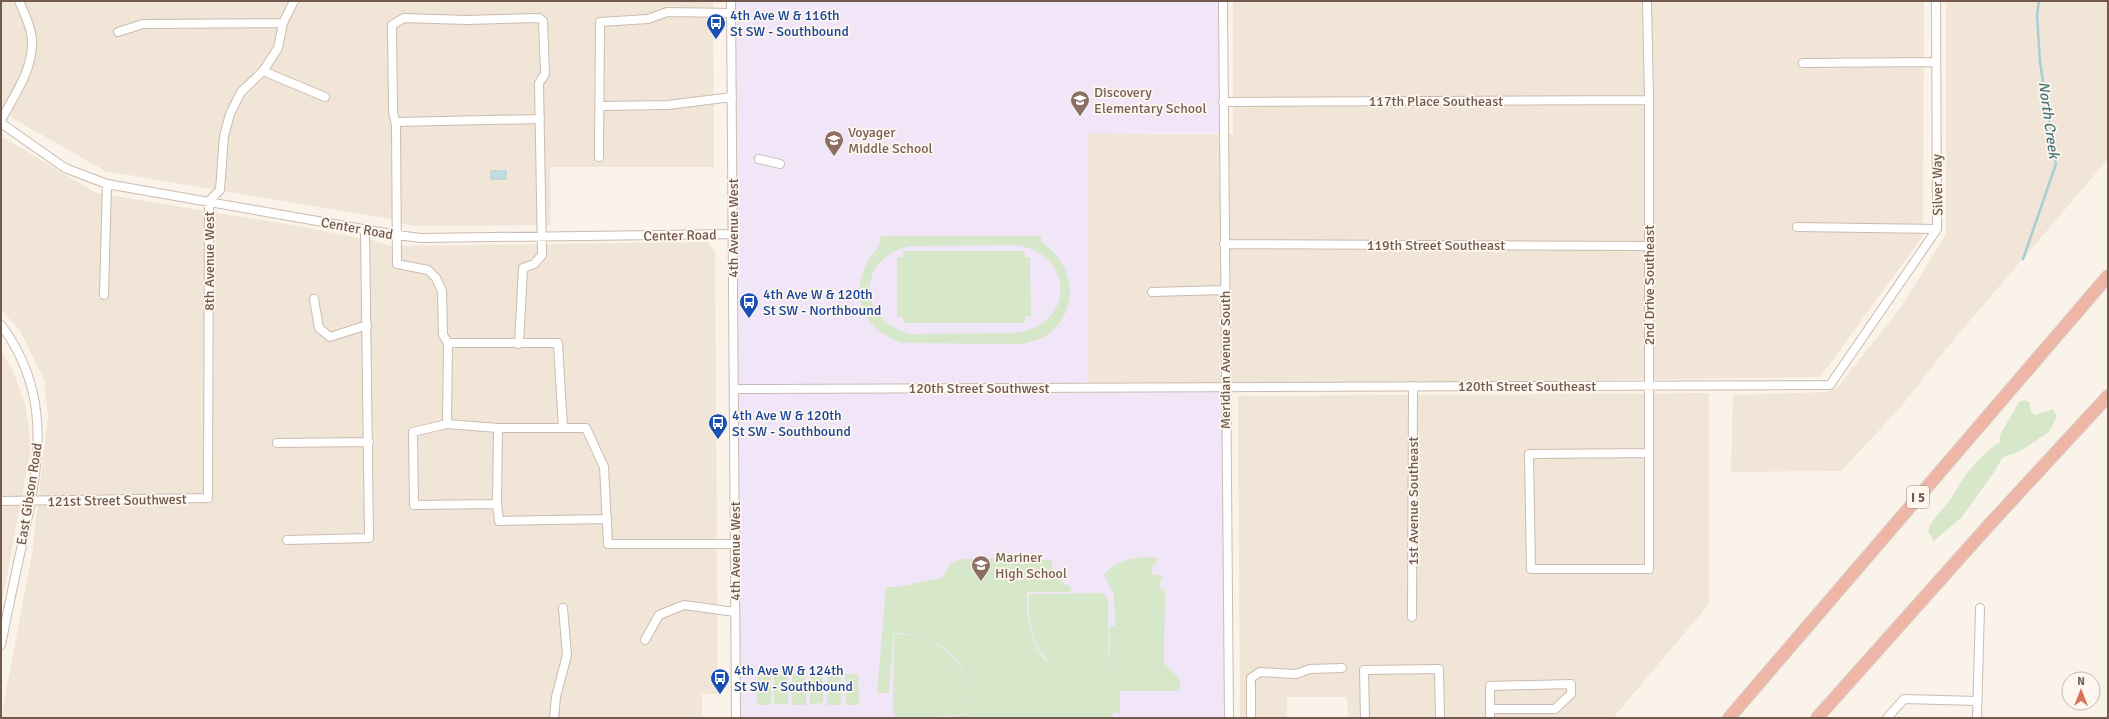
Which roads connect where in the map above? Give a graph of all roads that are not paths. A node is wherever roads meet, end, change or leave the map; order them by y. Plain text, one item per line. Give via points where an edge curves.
1 (19, 1) edge
2 (294, 1) edge
3 (731, 1) edge
4 (1222, 1) edge
5 (1647, 1) edge
6 (1936, 1) edge
7 (732, 13) junction
8 (283, 23) junction
9 (118, 32) dead end
10 (1936, 62) junction
11 (1803, 63) dead end
12 (263, 71) junction
13 (325, 96) dead end
14 (732, 97) junction
15 (1649, 100) junction
16 (1223, 102) junction
17 (601, 106) junction
18 (540, 120) junction
19 (1, 121) edge
20 (395, 122) junction
21 (599, 157) dead end
22 (759, 159) dead end
23 (780, 164) dead end
24 (107, 184) junction
25 (209, 201) junction
26 (1797, 227) dead end
27 (365, 229) junction
28 (1938, 229) junction
29 (733, 234) junction
30 (397, 235) junction
31 (542, 237) junction
32 (1224, 244) junction
33 (1649, 246) junction
34 (2108, 276) edge
35 (1224, 290) junction
36 (1152, 292) dead end
37 (104, 295) dead end
38 (314, 299) dead end
39 (1, 325) edge
40 (367, 325) junction
41 (448, 343) junction
42 (519, 344) junction
43 (1830, 385) joint
44 (1413, 386) junction
45 (1649, 386) junction
46 (1225, 388) junction
47 (734, 389) junction
48 (2108, 396) edge
49 (447, 424) junction
50 (498, 428) junction
51 (563, 428) junction
52 (368, 442) junction
53 (277, 443) dead end
54 (1649, 453) junction
55 (208, 498) joint
56 (31, 501) junction
57 (1, 502) edge
58 (497, 504) junction
59 (606, 519) junction
60 (287, 540) dead end
61 (735, 544) junction
62 (563, 608) dead end
63 (1980, 608) dead end
64 (735, 612) junction
65 (1412, 617) dead end
66 (645, 640) dead end
67 (1, 645) edge
68 (1342, 668) dead end
69 (1977, 700) junction
70 (1490, 709) junction
71 (554, 718) edge
72 (736, 718) edge
73 (1229, 718) edge
74 (1251, 718) edge
75 (1365, 718) edge
76 (1440, 718) edge
77 (1490, 718) edge
78 (1728, 718) edge
79 (1817, 718) edge
80 (1887, 718) edge
81 (1977, 718) edge

1 - 19 street via 31,34 30,58 26,72
2 - 8 street, 8th Avenue West
3 - 7 street, 4th Avenue West
4 - 16 street, Meridian Avenue South
5 - 15 street, 2nd Drive Southeast
6 - 10 street, Silver Way
7 - 14 street, 4th Avenue West
7 - 17 street via 667,12 648,19 600,22
8 - 9 street via 143,24
8 - 12 street, 8th Avenue West via 278,48
10 - 11 street
10 - 28 street, Silver Way
12 - 13 street
12 - 25 street, 8th Avenue West via 241,92 230,114 224,136 220,190
14 - 17 street via 668,105
14 - 29 street, 4th Avenue West
15 - 16 street, 117th Place Southeast
15 - 33 street, 2nd Drive Southeast
16 - 32 street, Meridian Avenue South
17 - 21 street
18 - 20 street
18 - 20 street via 539,83 545,74 545,28 539,18 404,18 392,25
18 - 31 street
19 - 24 street, Center Road via 65,168
20 - 30 street
22 - 23 street
24 - 25 street, Center Road
24 - 37 street
25 - 27 street, Center Road
25 - 55 street, 8th Avenue West
26 - 28 street
27 - 30 street, Center Road
27 - 40 street
28 - 43 street, Silver Way
29 - 31 street, Center Road
29 - 47 street, 4th Avenue West
30 - 31 street, Center Road via 422,238
30 - 41 street via 397,264 428,270 436,278 442,291 443,335
31 - 42 street via 542,255 534,264 523,268
32 - 33 street, 119th Street Southeast
32 - 35 street, Meridian Avenue South
33 - 45 street, 2nd Drive Southeast
34 - 78 highway, I 5
35 - 36 street
35 - 46 street, Meridian Avenue South
38 - 40 street via 319,328 330,337
39 - 56 street, East Gibson Road via 22,362 32,389 39,443
40 - 52 street
41 - 42 street
41 - 49 street
42 - 51 street via 558,343
43 - 45 street, 120th Street Southeast
44 - 45 street, 120th Street Southeast
44 - 46 street, 120th Street Southeast
44 - 65 street, 1st Avenue Southeast
45 - 54 street, 2nd Drive Southeast
46 - 47 street, 120th Street Southwest
46 - 73 street, Meridian Avenue South
47 - 61 street, 4th Avenue West
48 - 79 highway
49 - 50 street
49 - 58 street via 413,432 414,505
50 - 51 street
50 - 58 street
51 - 59 street via 586,428 604,467
52 - 53 street
52 - 60 street via 369,538
54 - 54 street, 2nd Drive Southeast via 1529,454 1531,569 1649,569
55 - 56 street, 121st Street Southwest
56 - 57 street, 121st Street Southwest
56 - 67 street, East Gibson Road
58 - 59 street via 499,521
59 - 61 street via 608,544
61 - 64 street, 4th Avenue West
62 - 71 street via 567,655 556,697
63 - 69 street
64 - 66 street via 684,605 659,615
64 - 72 street, 4th Avenue West
68 - 74 street via 1310,669 1296,674 1260,672 1251,678
69 - 80 street via 1904,698
69 - 81 street
70 - 70 street via 1490,686 1572,684 1571,694 1555,709
70 - 77 street
75 - 76 street via 1364,670 1440,670

